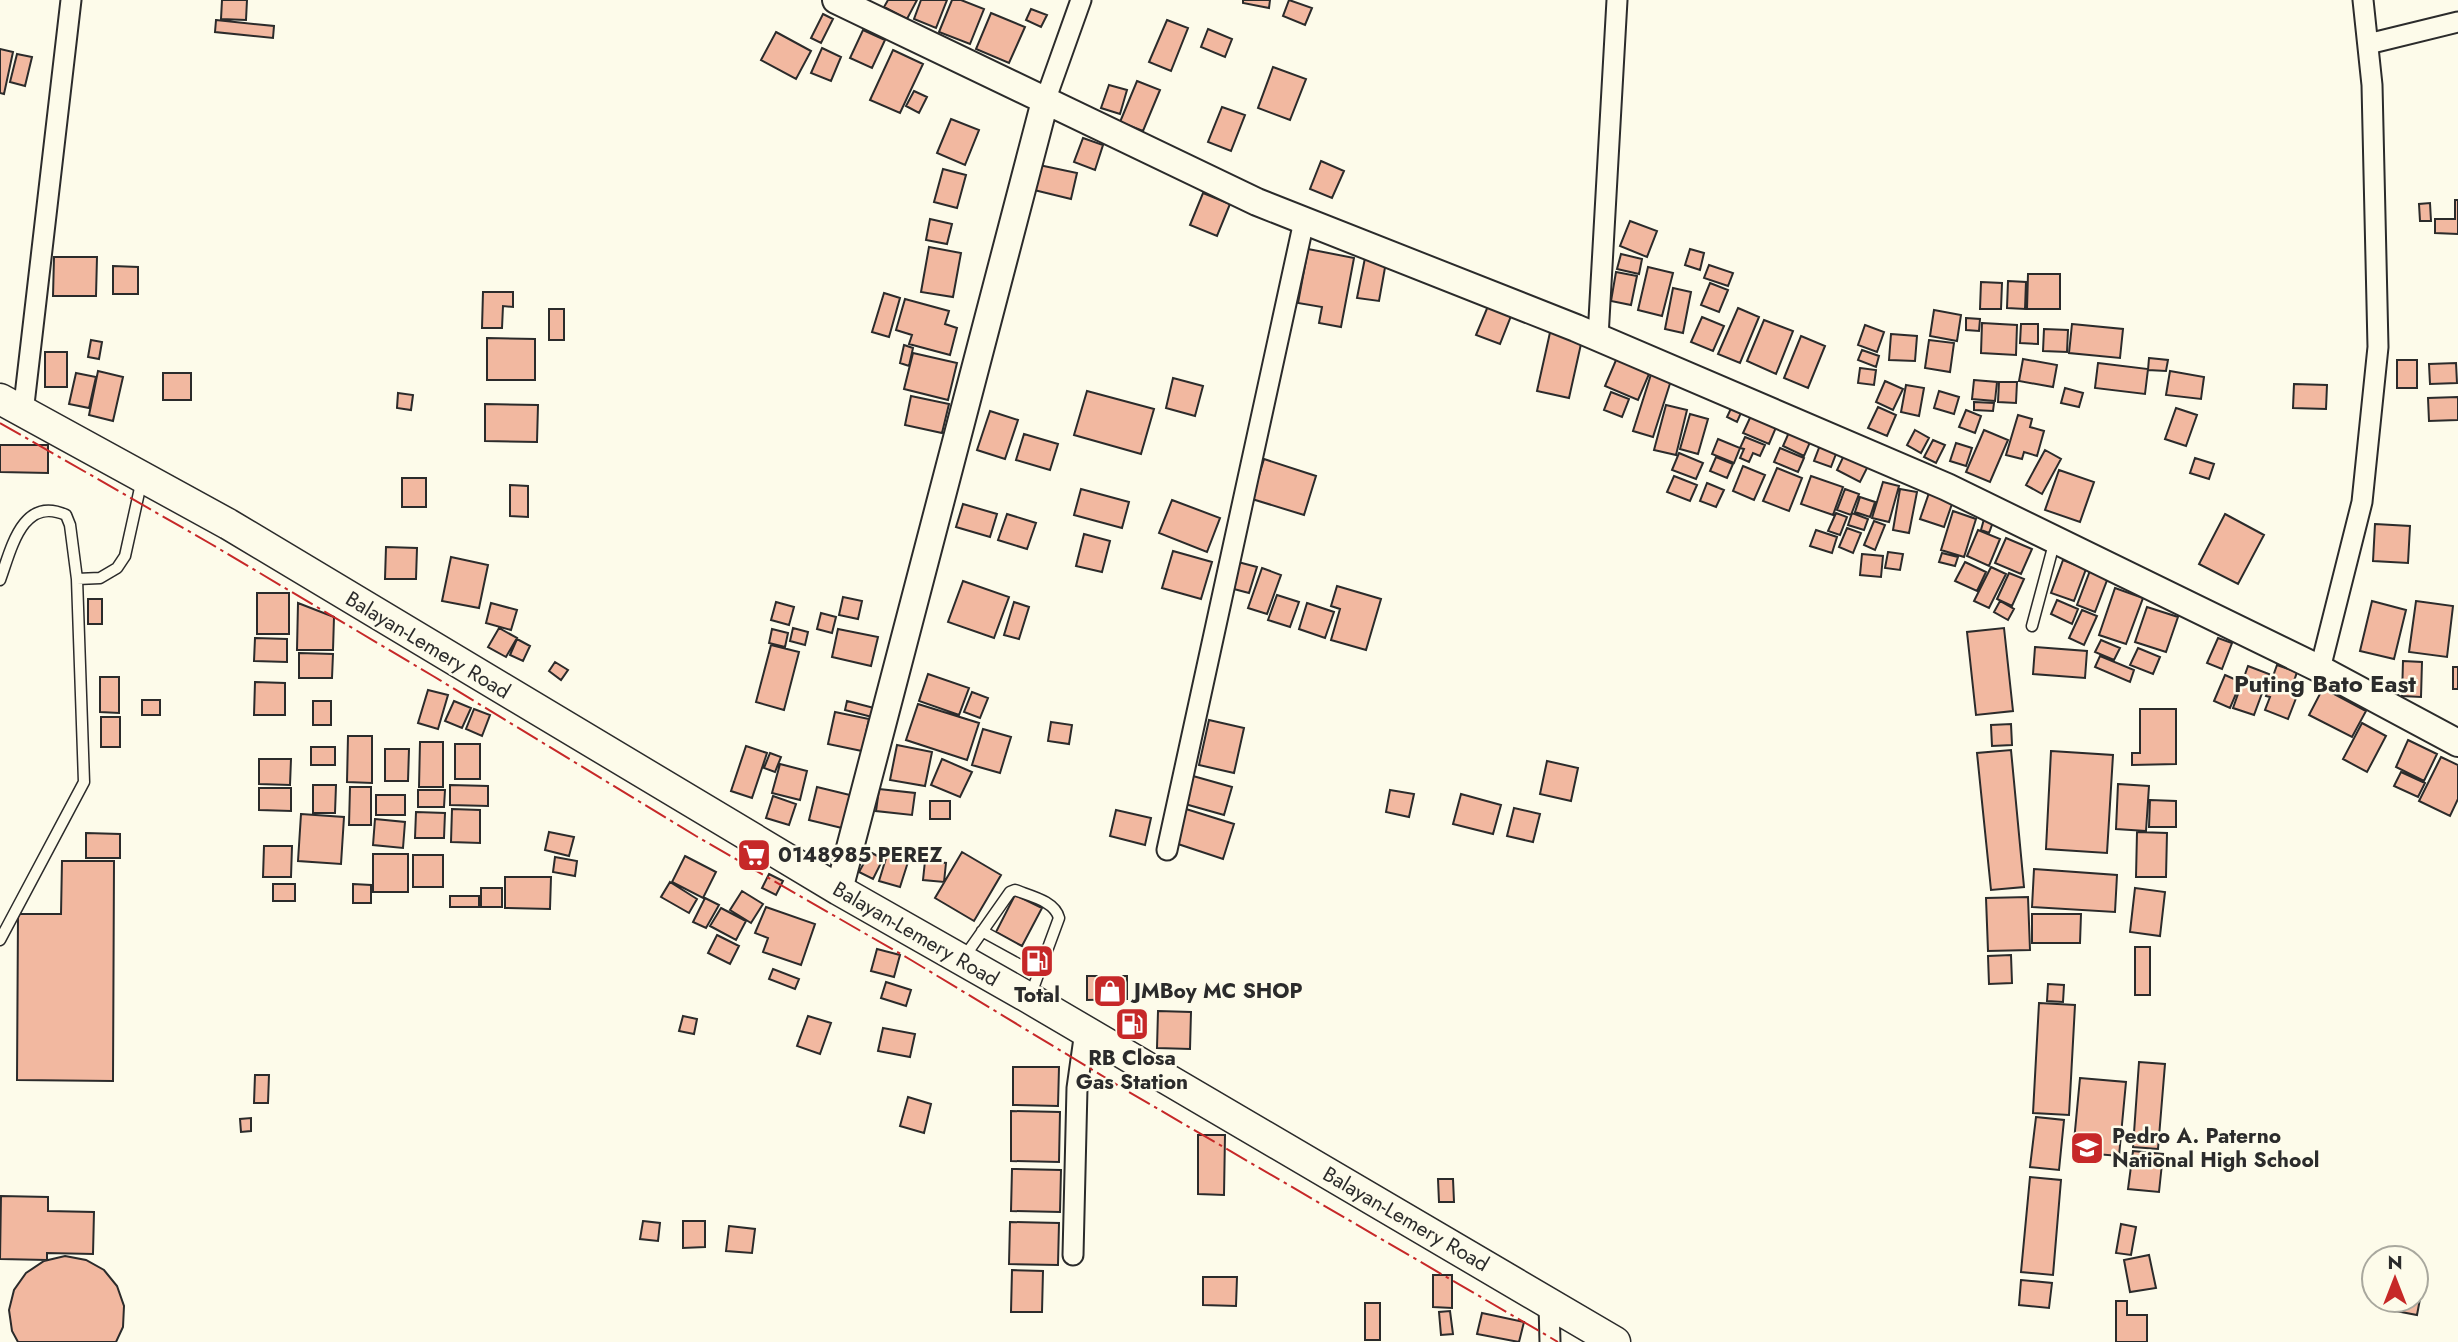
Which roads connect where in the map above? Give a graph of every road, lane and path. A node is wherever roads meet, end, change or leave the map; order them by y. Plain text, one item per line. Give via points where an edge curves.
1 (71, 0) edge
2 (836, 0) edge
3 (1081, 0) edge
4 (1617, 0) edge
5 (2363, 0) edge
6 (2458, 22) edge
7 (2368, 44) junction
8 (1045, 101) junction
9 (1304, 221) junction
10 (1598, 337) junction
11 (12, 406) edge
12 (142, 479) junction
13 (2055, 539) junction
14 (77, 579) junction
15 (0, 580) edge
16 (2032, 626) dead end
17 (2320, 669) junction
18 (2458, 743) edge
19 (1167, 850) dead end
20 (839, 890) junction
21 (982, 930) junction
22 (0, 940) edge
23 (962, 960) junction
24 (1042, 964) junction
25 (1030, 998) junction
26 (1085, 1031) junction
27 (1073, 1255) dead end
28 (1549, 1304) junction
29 (1550, 1342) edge
30 (1615, 1342) edge

1 - 11 street
2 - 8 street
3 - 8 street
4 - 10 street
5 - 7 street
6 - 7 street
7 - 17 street via 2378,347 2362,502
8 - 9 street
8 - 20 street
9 - 10 street
9 - 19 street
10 - 13 street via 1947,487
11 - 12 main road, Balayan-Lemery Road
12 - 14 lane via 125,556 117,568 100,578
12 - 20 main road, Balayan-Lemery Road via 228,524
13 - 16 lane
13 - 17 street
14 - 15 lane via 69,525 65,515 55,510 34,513 24,521
14 - 22 lane via 84,782
17 - 18 street
20 - 23 main road, Balayan-Lemery Road
21 - 23 lane
21 - 24 lane
21 - 24 lane via 1010,892 1016,890 1050,905 1059,918
23 - 25 main road, Balayan-Lemery Road
24 - 25 lane
25 - 26 main road, Balayan-Lemery Road
26 - 27 street via 1077,1087
26 - 28 main road, Balayan-Lemery Road
28 - 29 street
28 - 30 main road, Balayan-Lemery Road

